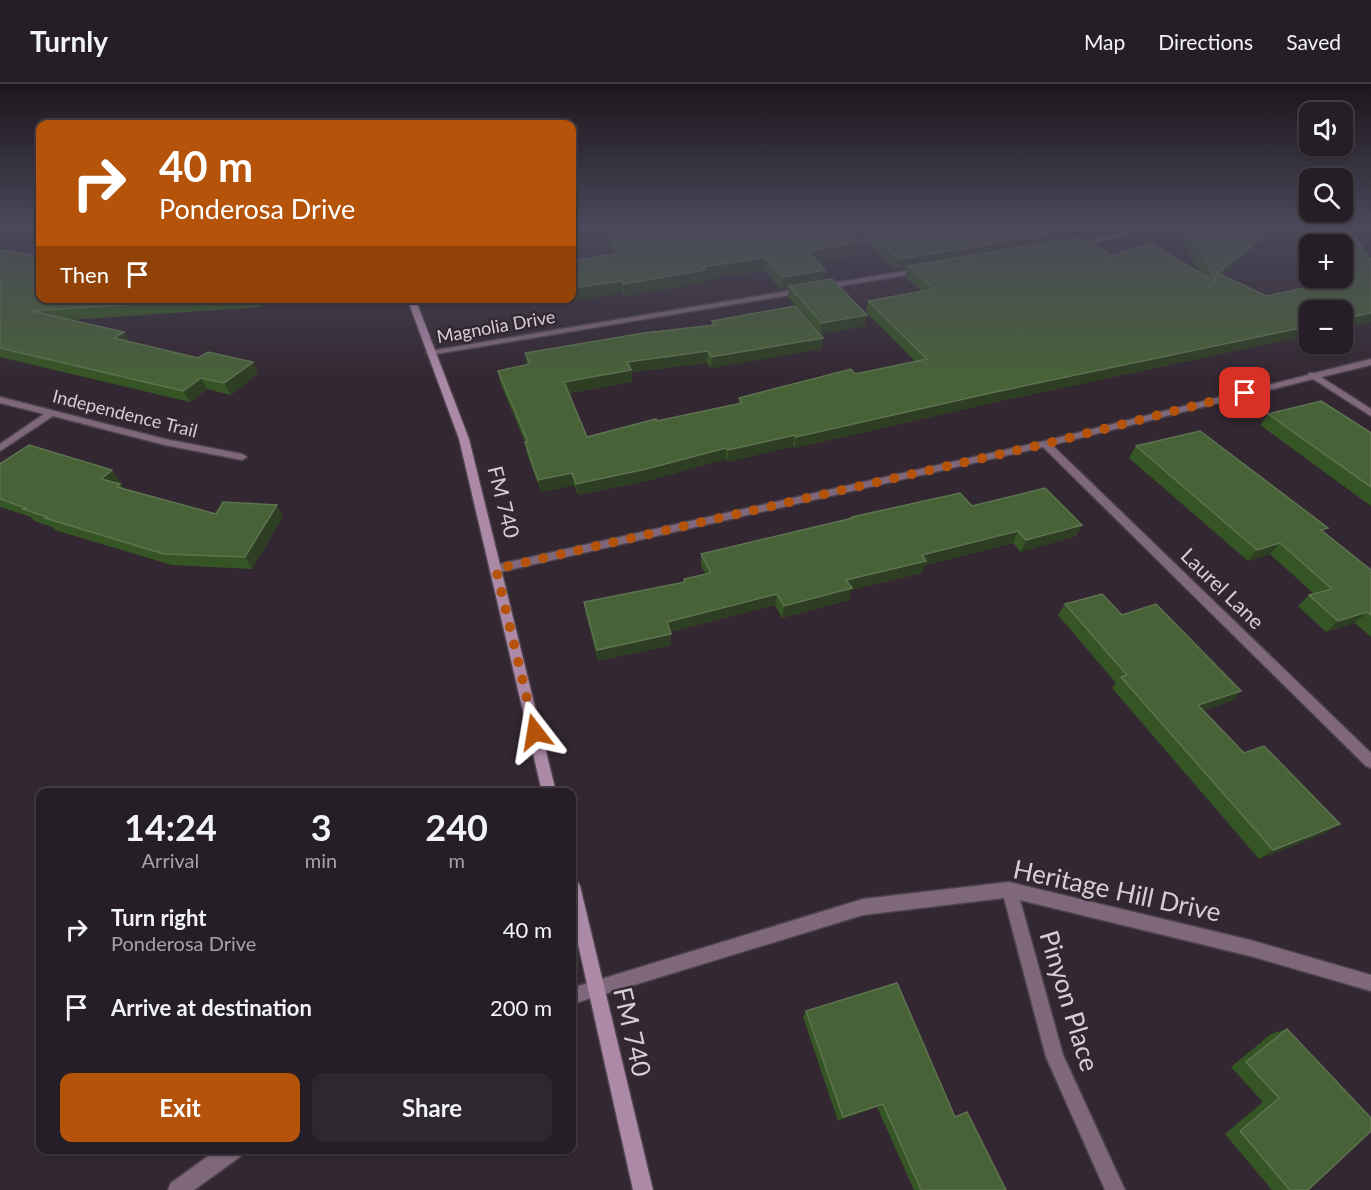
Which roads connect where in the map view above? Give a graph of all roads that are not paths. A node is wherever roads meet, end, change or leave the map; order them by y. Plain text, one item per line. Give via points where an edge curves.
1 (880, 278) edge
2 (413, 303) edge
3 (430, 353) junction
4 (1371, 362) edge
5 (1312, 375) junction
6 (0, 400) edge
7 (52, 413) junction
8 (1371, 413) edge
9 (1045, 444) junction
10 (0, 448) edge
11 (242, 457) dead end
12 (496, 569) junction
13 (1371, 762) edge
14 (548, 788) edge
15 (1009, 890) junction
16 (576, 904) edge
17 (1371, 983) edge
18 (595, 987) junction
19 (576, 994) edge
20 (227, 1154) edge
21 (178, 1190) edge
22 (643, 1190) edge
23 (1115, 1190) edge

1 - 3 street, Magnolia Drive
2 - 3 main road, FM 740 / FM 740
3 - 12 main road, FM 740 / FM 740 via 464,439
4 - 5 street
5 - 8 street
5 - 9 street
6 - 7 street, Independence Trail
7 - 10 street
7 - 11 street, Independence Trail
9 - 12 street
9 - 13 street, Laurel Lane
12 - 14 main road, FM 740 / FM 740
15 - 17 street, Heritage Hill Drive via 1250,948
15 - 18 street, Heritage Hill Drive via 863,907
15 - 23 street, Pinyon Place via 1055,1057
16 - 18 main road, FM 740 / FM 740
18 - 19 street, Heritage Hill Drive
18 - 22 main road, FM 740 / FM 740
20 - 21 street

